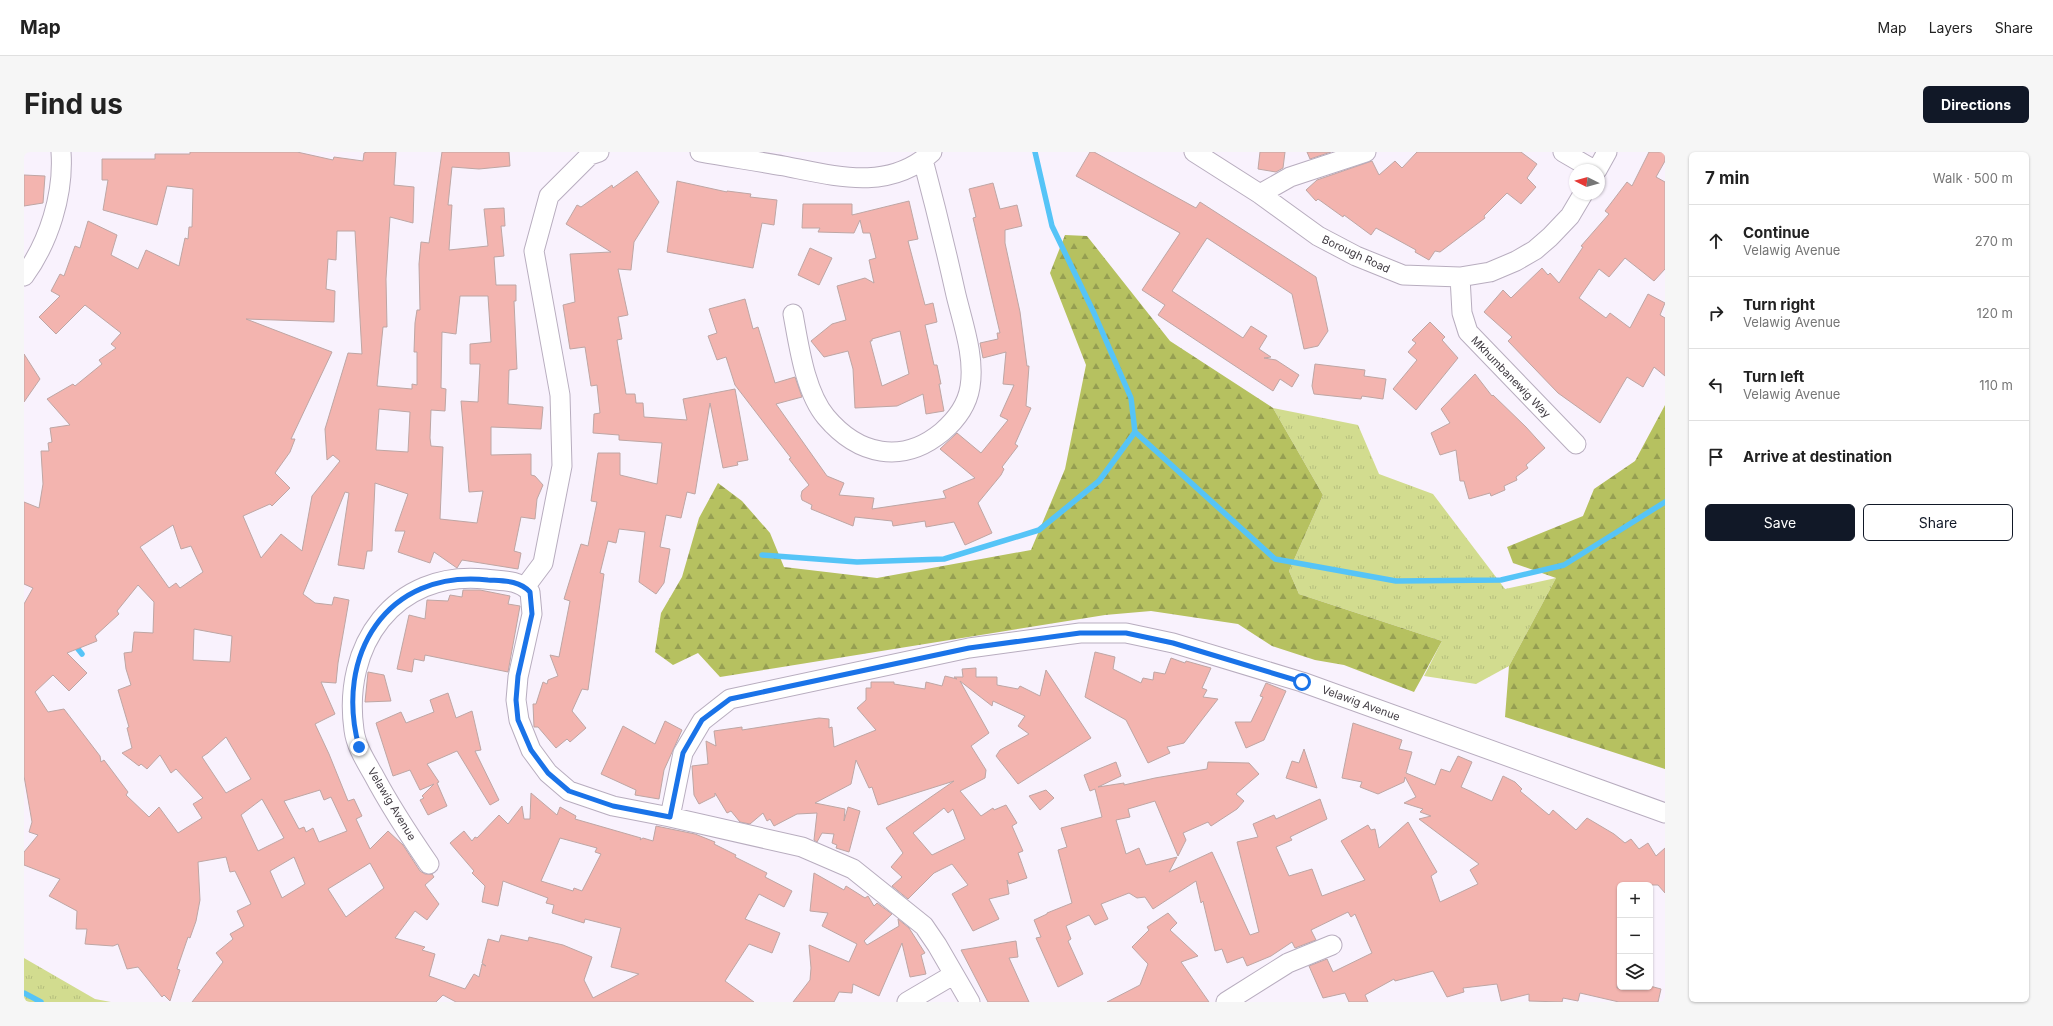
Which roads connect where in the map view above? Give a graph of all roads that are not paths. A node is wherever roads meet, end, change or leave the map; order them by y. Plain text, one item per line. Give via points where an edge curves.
1 (61, 152) edge
2 (599, 152) edge
3 (700, 152) edge
4 (1194, 152) edge
5 (1366, 152) edge
6 (1563, 152) edge
7 (1607, 152) edge
8 (928, 156) edge
9 (1585, 164) edge
10 (1600, 164) edge
11 (1260, 194) junction
12 (1579, 200) edge
13 (24, 276) edge
14 (1460, 278) junction
15 (793, 314) dead end
16 (1576, 444) dead end
17 (525, 587) junction
18 (1665, 813) edge
19 (670, 817) junction
20 (430, 864) dead end
21 (1332, 945) dead end
22 (953, 975) junction
23 (907, 1002) edge
24 (970, 1002) edge
25 (1226, 1002) edge

1 - 13 street via 59,191 52,220 41,247
2 - 17 street via 590,155 549,196 534,251 560,395 562,466 543,564
3 - 8 street via 835,177 862,179 892,174
4 - 11 street, Borough Road
5 - 11 street via 1290,177
6 - 9 street
7 - 10 street
8 - 15 street via 967,339 971,372 965,404 953,422 933,439 899,453 875,451 855,442 838,430 813,397
11 - 14 street, Borough Road via 1318,236 1356,256 1403,275
12 - 14 street, Borough Road via 1570,216 1535,250 1490,272
14 - 16 street, Mkhumbanewig Way via 1462,313 1468,332
17 - 19 street via 530,592 532,614 518,676 516,700 518,720 531,750 548,773 569,791 613,806
17 - 20 street, Velawig Avenue via 518,583 476,578 444,581 421,588 398,600 382,617 367,638 358,660 352,712 359,747 394,812
18 - 19 street, Velawig Avenue via 1279,675 1173,643 1126,633 1080,633 969,648 730,699 702,720 683,753
19 - 22 street via 802,847 853,869 924,926
21 - 25 street via 1288,963
22 - 23 street
22 - 24 street

